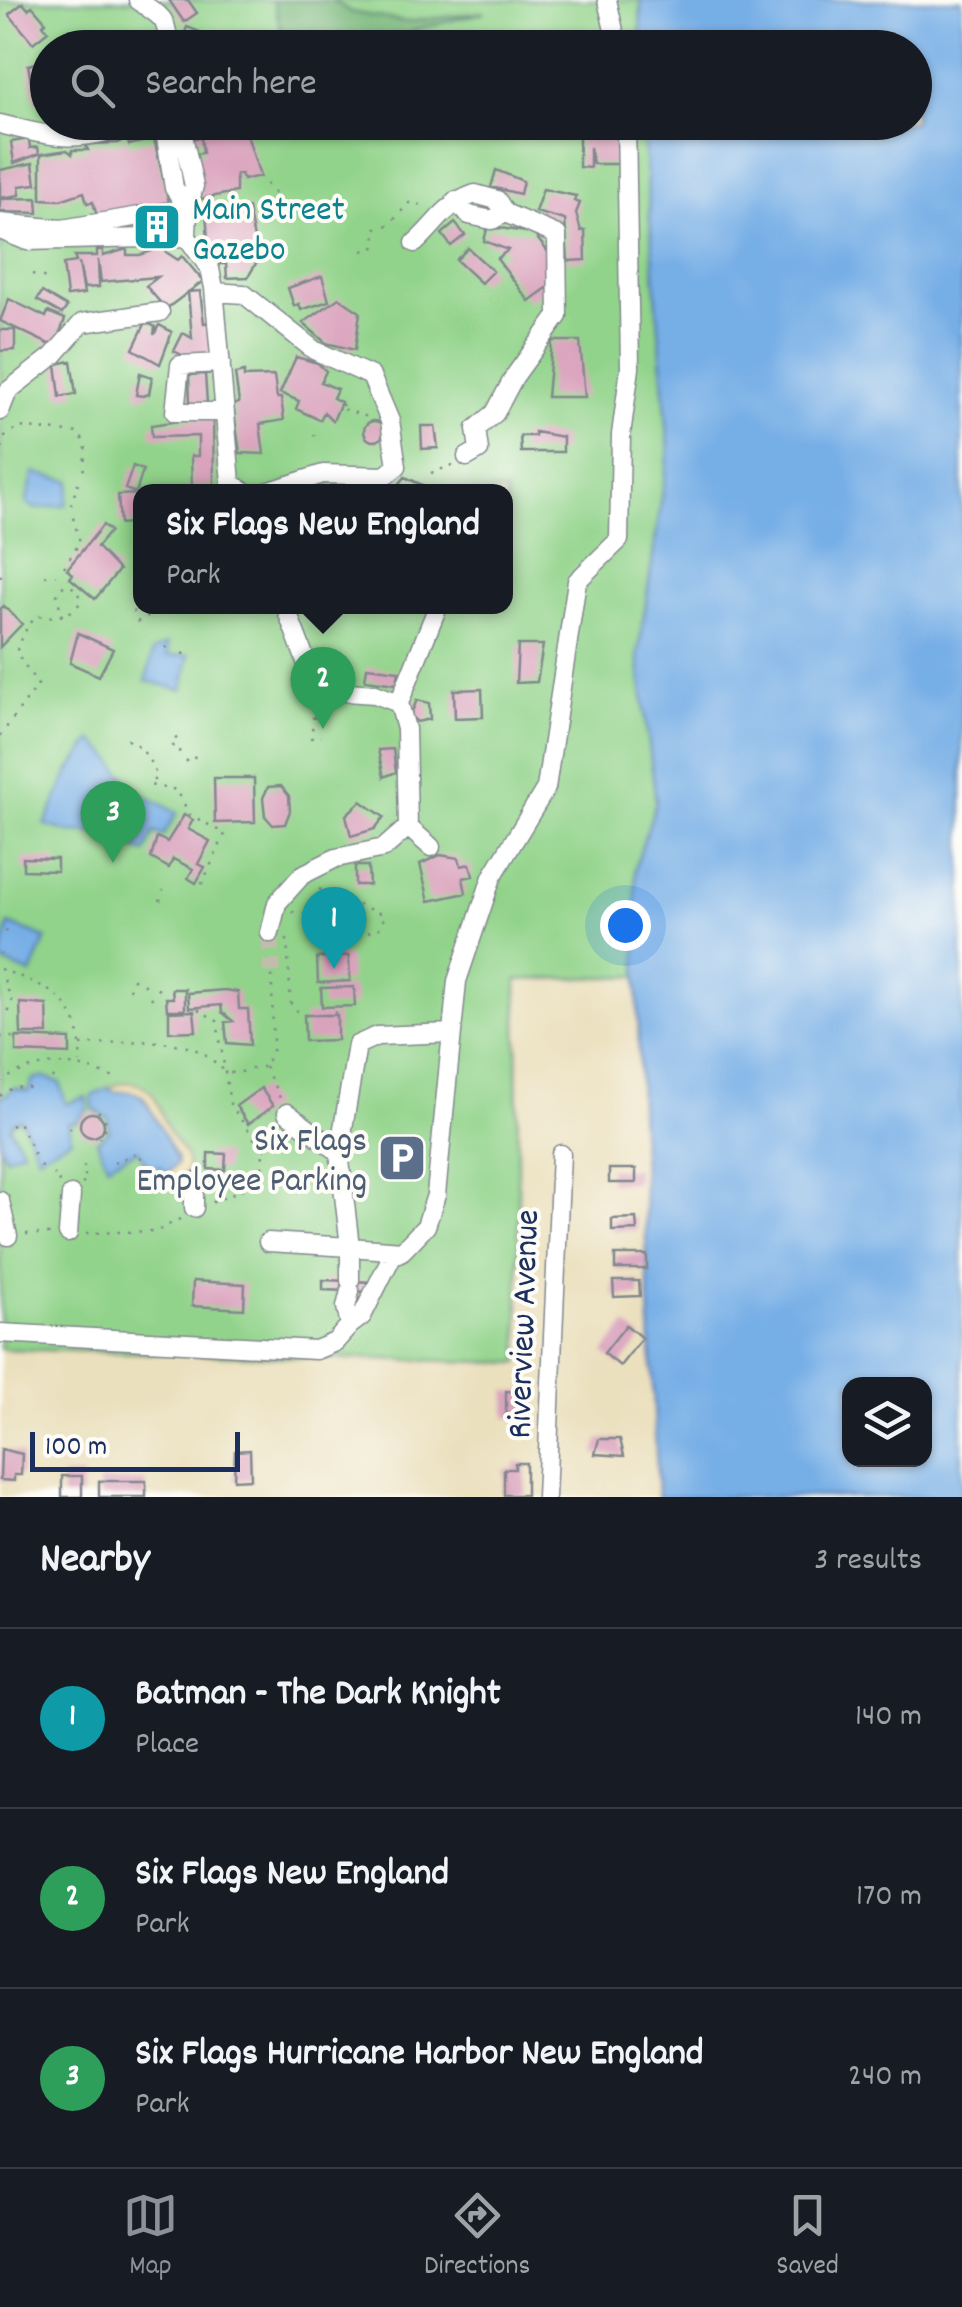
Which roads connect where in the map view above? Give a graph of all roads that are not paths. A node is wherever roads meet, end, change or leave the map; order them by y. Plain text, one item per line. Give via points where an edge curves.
1 (138, 0) edge
2 (607, 0) edge
3 (158, 4) edge
4 (168, 30) edge
5 (614, 30) edge
6 (0, 124) edge
7 (30, 134) edge
8 (167, 140) edge
9 (184, 140) edge
10 (626, 140) edge
11 (188, 208) junction
12 (0, 226) edge
13 (187, 237) junction
14 (415, 242) dead end
15 (215, 292) junction
16 (160, 312) dead end
17 (220, 363) junction
18 (0, 411) edge
19 (224, 412) junction
20 (468, 456) road end
21 (231, 484) edge
22 (292, 484) edge
23 (289, 614) edge
24 (435, 614) edge
25 (400, 703) junction
26 (408, 827) junction
27 (431, 848) dead end
28 (277, 933) tunnel mouth
29 (451, 1033) junction
30 (287, 1112) dead end
31 (340, 1152) junction
32 (561, 1154) dead end
33 (194, 1182) dead end
34 (70, 1188) road end
35 (0, 1201) edge
36 (194, 1208) road end
37 (68, 1233) road end
38 (8, 1236) road end
39 (268, 1242) dead end
40 (350, 1246) junction
41 (402, 1251) junction
42 (350, 1324) junction
43 (0, 1334) edge
44 (546, 1497) edge

1 - 3 street
2 - 5 street
3 - 4 street
6 - 7 street
8 - 11 street via 174,188
9 - 11 street via 194,186
10 - 29 street via 630,368 620,434 619,540 577,581 546,788 509,844 477,914 456,980
11 - 12 street via 62,229
11 - 13 street
12 - 13 street via 28,241
13 - 15 street via 210,269
14 - 20 street via 438,214 475,194 557,235 558,316 495,414 476,429 479,450
15 - 17 street
15 - 22 street via 244,294 314,350 371,376 390,421 397,466 385,476 324,474
16 - 18 street via 82,323 8,391
17 - 19 street
17 - 19 street via 180,365 175,412
19 - 21 street
23 - 25 street via 318,690
24 - 25 street
25 - 26 street
26 - 27 street
26 - 28 street via 384,848 336,858 302,875 277,904
29 - 31 street via 377,1036 356,1045
29 - 41 street via 436,1195 426,1226
30 - 31 street
31 - 40 street
32 - 44 street, Riverview Avenue
33 - 36 street
34 - 37 street
35 - 38 street
39 - 40 street
40 - 41 street
40 - 42 street
41 - 42 street via 392,1256 362,1316
42 - 43 street via 335,1342 316,1350

